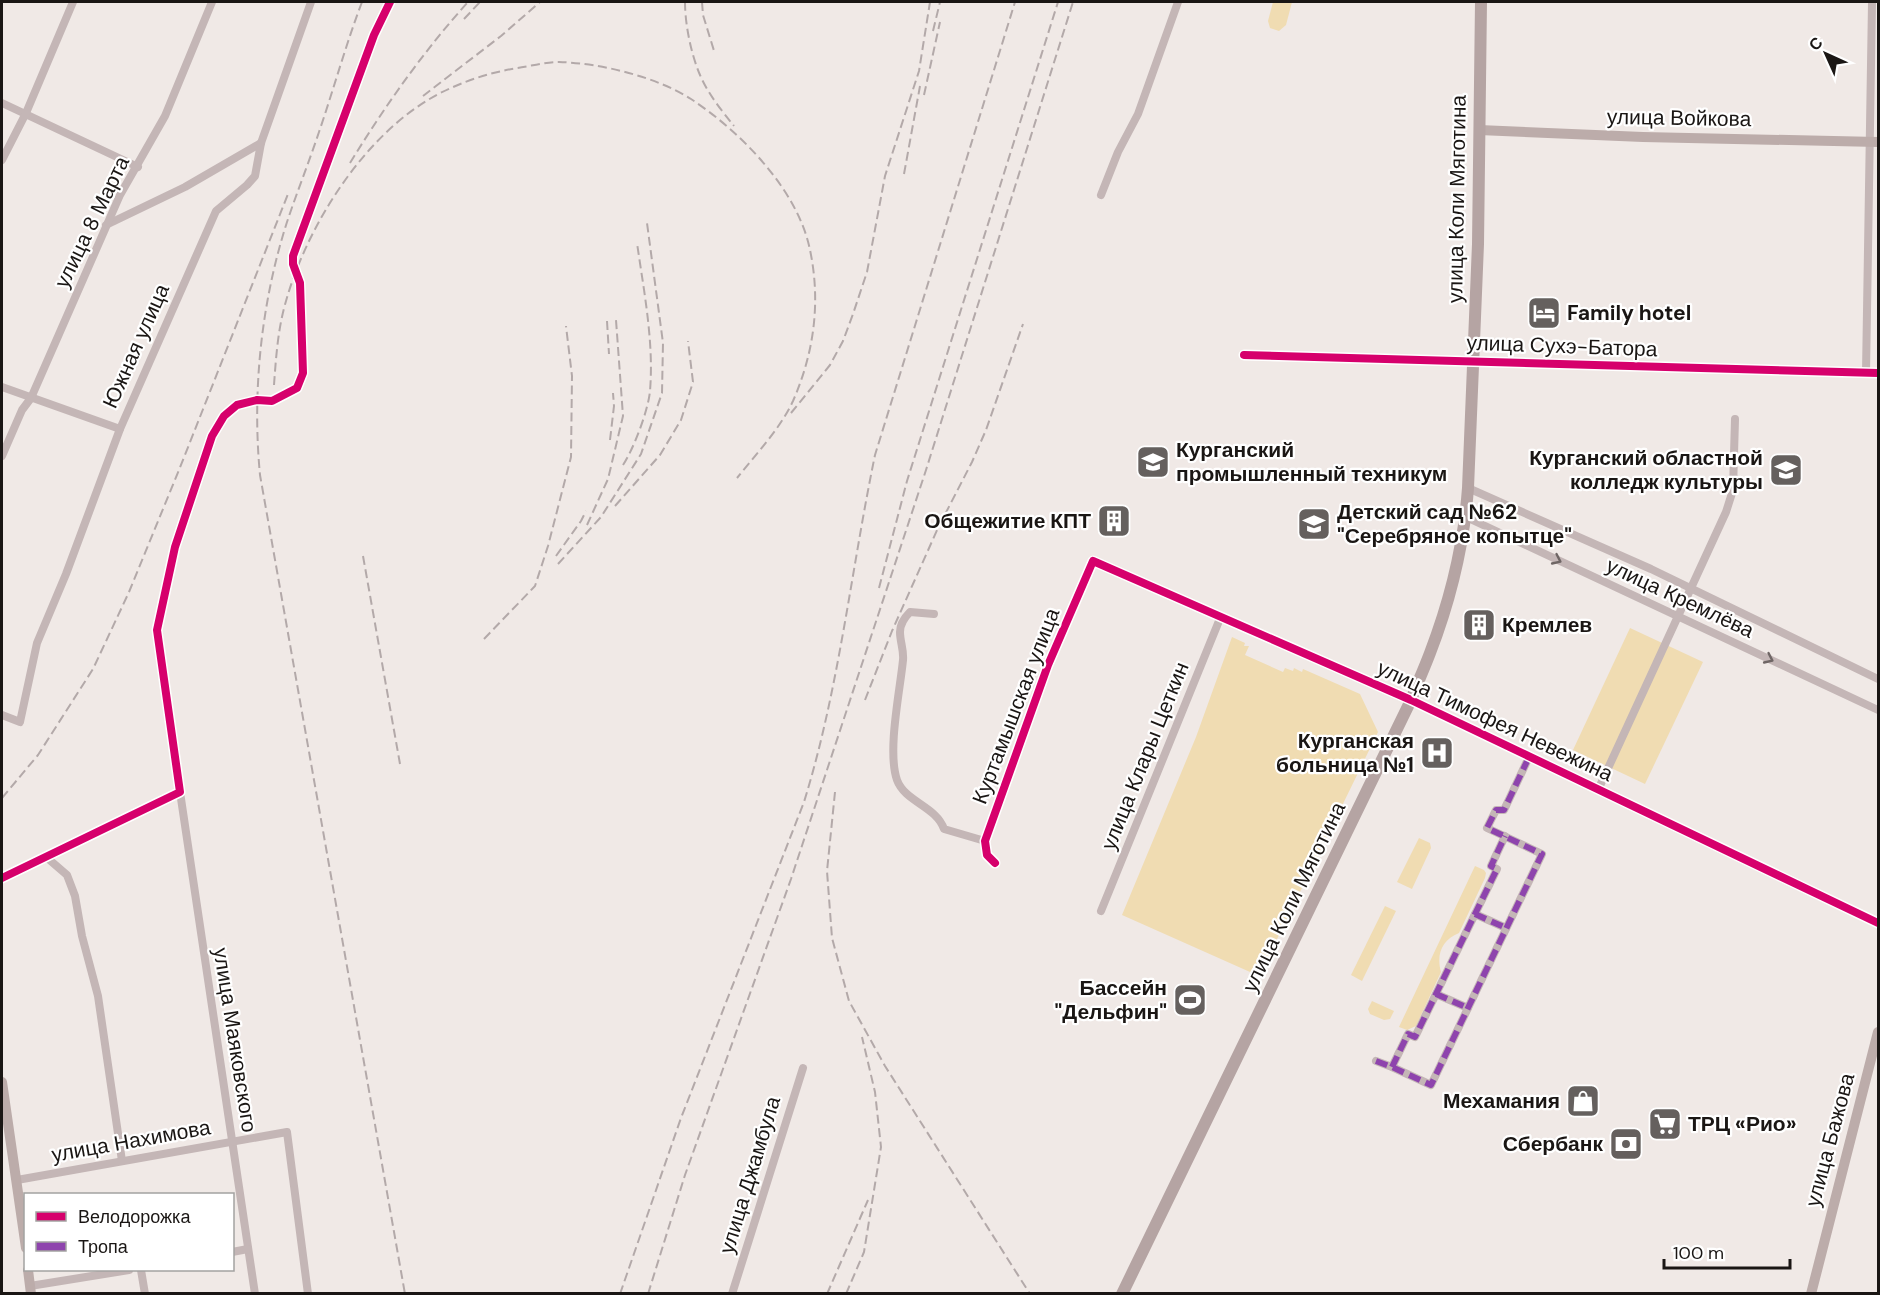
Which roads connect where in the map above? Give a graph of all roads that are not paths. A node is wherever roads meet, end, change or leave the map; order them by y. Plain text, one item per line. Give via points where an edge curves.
1 (73, 2) edge
2 (212, 2) edge
3 (311, 2) edge
4 (390, 2) edge
5 (1179, 2) edge
6 (1481, 2) edge
7 (1872, 3) edge
8 (2, 103) edge
9 (26, 113) junction
10 (1479, 130) junction
11 (1874, 142) edge
12 (261, 143) junction
13 (2, 160) edge
14 (138, 166) junction
15 (1101, 195) dead end
16 (106, 225) junction
17 (1244, 355) dead end
18 (1472, 361) junction
19 (1866, 373) junction
20 (1878, 373) edge
21 (2, 387) edge
22 (31, 398) junction
23 (1735, 419) dead end
24 (120, 429) junction
25 (2, 456) edge
26 (1468, 488) junction
27 (1466, 517) junction
28 (1093, 561) joint
29 (1692, 588) junction
30 (934, 614) dead end
31 (1221, 616) junction
32 (1678, 617) junction
33 (1878, 679) edge
34 (1411, 700) junction
35 (1878, 710) edge
36 (2, 715) edge
37 (1529, 757) junction
38 (1598, 790) junction
39 (180, 792) junction
40 (1505, 836) junction
41 (985, 841) junction
42 (45, 856) junction
43 (994, 863) dead end
44 (2, 878) edge
45 (1101, 911) dead end
46 (1475, 914) junction
47 (1878, 923) edge
48 (1506, 928) junction
49 (1436, 994) junction
50 (1467, 1008) junction
51 (1878, 1032) edge
52 (1376, 1061) dead end
53 (1392, 1066) junction
54 (803, 1068) dead end
55 (2, 1082) edge
56 (233, 1142) junction
57 (122, 1161) junction
58 (17, 1180) junction
59 (24, 1233) edge
60 (248, 1249) junction
61 (234, 1252) edge
62 (28, 1271) edge
63 (120, 1271) edge
64 (141, 1271) edge
65 (31, 1290) edge
66 (145, 1293) edge
67 (255, 1293) edge
68 (308, 1293) edge
69 (732, 1293) edge
70 (1122, 1293) edge
71 (1810, 1293) edge

1 - 9 street
2 - 14 street, улица 8 Марта via 165,116
3 - 12 street, Южная улица
4 - 39 street, улица Маяковского via 374,35 293,256 300,283 303,373 297,388 272,401 237,405 224,416 212,436 175,548 157,630
5 - 15 street via 1138,114
6 - 10 main road, улица Коли Мяготина
7 - 11 street
8 - 9 street
9 - 13 street
9 - 14 street
10 - 11 street, улица Войкова
10 - 18 main road, улица Коли Мяготина
11 - 19 street
12 - 16 street via 185,187
12 - 24 street, Южная улица via 255,176 216,211
14 - 16 street, улица 8 Марта
16 - 22 street, улица 8 Марта
17 - 18 street, улица Сухэ-Батора
18 - 19 street, улица Сухэ-Батора
18 - 26 main road, улица Коли Мяготина
19 - 20 street, улица Сухэ-Батора
21 - 22 street
22 - 24 street
22 - 25 street, улица 8 Марта
23 - 29 street via 1733,490
24 - 36 street, Южная улица via 37,644 20,722
26 - 27 main road, улица Коли Мяготина
26 - 29 street, улица Кремлёва
27 -> 32 street, улица Кремлёва
27 - 34 main road, улица Коли Мяготина via 1449,591
28 - 31 street, улица Тимофея Невежина
28 - 41 street, Куртамышская улица via 1048,665
29 - 32 street
29 - 33 street, улица Кремлёва
30 - 41 street via 910,612 900,630 903,659 896,717 896,778 906,793 941,819 944,829
31 - 34 street, улица Тимофея Невежина
31 - 45 street, улица Клары Цеткин
32 -> 35 street, улица Кремлёва
32 - 38 street
34 - 37 street, улица Тимофея Невежина
34 - 70 main road, улица Коли Мяготина
37 - 38 street, улица Тимофея Невежина
37 - 40 street via 1504,810 1496,810 1487,828
38 - 47 street, улица Тимофея Невежина
39 - 42 street
39 - 56 street, улица Маяковского
40 - 46 street via 1491,866 1497,869
40 - 48 street via 1542,854
41 - 43 street via 987,855
42 - 44 street
42 - 57 street via 67,875 75,896 98,996
46 - 48 street
46 - 49 street
48 - 50 street
49 - 50 street
49 - 53 street via 1415,1037 1408,1034
50 - 53 street via 1431,1085
51 - 71 street, улица Бажова
52 - 53 street
54 - 69 street, улица Джамбула
55 - 58 street
56 - 57 street, улица Нахимова
56 - 60 street, улица Маяковского
56 - 68 street, улица Нахимова via 287,1132
57 - 58 street, улица Нахимова
58 - 59 street
60 - 61 street
60 - 67 street, улица Маяковского
62 - 65 street
63 - 65 street
64 - 66 street

